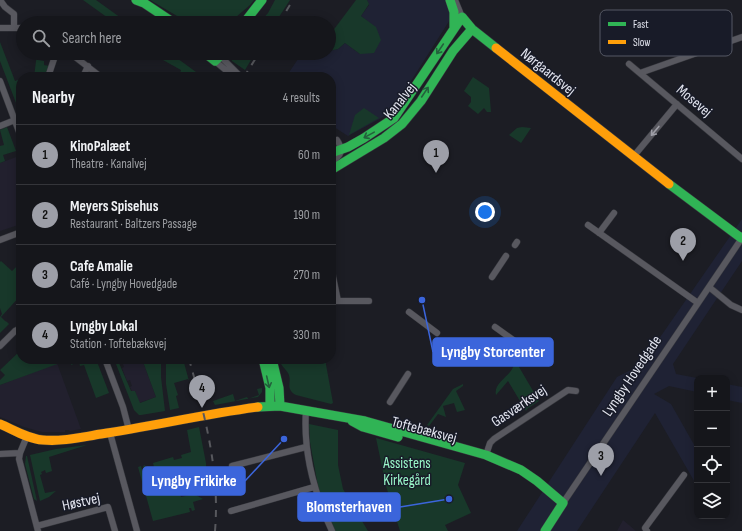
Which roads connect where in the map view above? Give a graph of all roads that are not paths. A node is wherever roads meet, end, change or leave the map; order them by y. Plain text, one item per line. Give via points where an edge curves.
1 (0, 0) edge
2 (135, 0) edge
3 (262, 0) edge
4 (450, 0) edge
5 (455, 0) edge
6 (154, 16) edge
7 (164, 16) edge
8 (248, 16) edge
9 (462, 17) junction
10 (14, 27) joint
11 (0, 28) edge
12 (472, 29) junction
13 (453, 30) junction
14 (481, 36) junction
15 (742, 37) edge
16 (732, 41) edge
17 (459, 42) junction
18 (688, 56) edge
19 (54, 60) edge
20 (80, 60) edge
21 (219, 60) edge
22 (220, 60) edge
23 (629, 64) dead end
24 (88, 66) junction
25 (50, 72) edge
26 (85, 72) edge
27 (95, 72) edge
28 (229, 72) edge
29 (235, 72) edge
30 (640, 73) junction
31 (0, 81) edge
32 (677, 104) junction
33 (15, 120) junction
34 (16, 123) edge
35 (0, 126) edge
36 (336, 139) edge
37 (337, 150) edge
38 (633, 157) junction
39 (336, 159) edge
40 (742, 159) edge
41 (336, 167) edge
42 (614, 213) dead end
43 (588, 225) dead end
44 (599, 233) junction
45 (16, 234) edge
46 (742, 237) edge
47 (0, 240) edge
48 (506, 256) dead end
49 (492, 277) dead end
50 (709, 287) junction
51 (336, 301) edge
52 (369, 301) dead end
53 (698, 303) junction
54 (742, 310) edge
55 (408, 312) dead end
56 (495, 327) dead end
57 (16, 330) edge
58 (437, 333) dead end
59 (516, 342) dead end
60 (0, 346) edge
61 (107, 364) edge
62 (264, 364) edge
63 (273, 364) edge
64 (408, 374) dead end
65 (576, 391) dead end
66 (390, 402) dead end
67 (270, 406) junction
68 (280, 406) junction
69 (306, 410) junction
70 (0, 424) edge
71 (129, 430) junction
72 (110, 433) junction
73 (27, 436) junction
74 (306, 447) junction
75 (20, 453) junction
76 (0, 454) edge
77 (490, 458) junction
78 (232, 466) dead end
79 (684, 475) dead end
80 (314, 487) junction
81 (563, 503) junction
82 (231, 512) dead end
83 (37, 528) edge
84 (115, 531) edge
85 (137, 531) edge
86 (332, 531) edge
87 (545, 531) edge
88 (647, 531) edge

1 - 10 street via 14,14
2 - 6 street
2 - 7 street
3 - 8 street
4 - 13 street via 454,12
5 - 9 street, Nørgaardsvej
9 - 12 street, Nørgaardsvej
9 - 13 street, Kanalvej
10 - 11 street
12 - 14 street, Nørgaardsvej
12 - 17 street, Kanalvej
13 -> 37 street, Kanalvej via 394,118 380,129
14 - 17 street via 468,37
14 - 38 street, Nørgaardsvej
15 - 16 street
41 -> 17 street, Kanalvej via 388,137 402,124
18 - 30 street
19 - 25 street
20 - 24 street
21 - 28 street
22 - 29 street
23 - 30 street, Mosevej
24 - 26 street
24 - 27 street
30 - 32 street, Mosevej
31 - 33 street
32 -> 38 street
32 - 40 street, Mosevej
33 - 34 street
33 - 35 street
36 - 37 street
37 - 39 street via 340,156
38 - 46 street, Nørgaardsvej
42 - 44 street
43 - 44 street
44 - 53 street
45 - 47 street
46 - 50 street, Lyngby Hovedgade
48 - 49 street
50 - 53 street, Lyngby Hovedgade
50 - 54 street via 731,305
51 - 52 street
53 - 81 street, Lyngby Hovedgade
55 - 58 street
56 - 59 street
57 - 60 street
61 - 71 street
62 -> 67 street via 270,388
63 - 68 street
64 - 66 street
65 - 77 street, Gasværksvej via 568,390 494,439 490,443
67 - 68 street, Toftebæksvej
67 - 71 street, Toftebæksvej via 222,412
68 - 69 street, Toftebæksvej
69 - 74 street
69 - 77 street, Toftebæksvej via 365,421
70 - 73 street, Toftebæksvej
71 - 72 street, Toftebæksvej
72 - 73 street, Toftebæksvej via 52,440
72 - 85 street
73 - 75 street, Høstvej
74 - 78 street
74 - 80 street
75 - 76 street
75 - 83 street, Høstvej via 20,463
77 - 81 street, Toftebæksvej via 523,471
79 - 88 street via 645,528
80 - 82 street
80 - 86 street
81 - 87 street, Lyngby Hovedgade
83 - 84 street, Høstvej via 108,507

